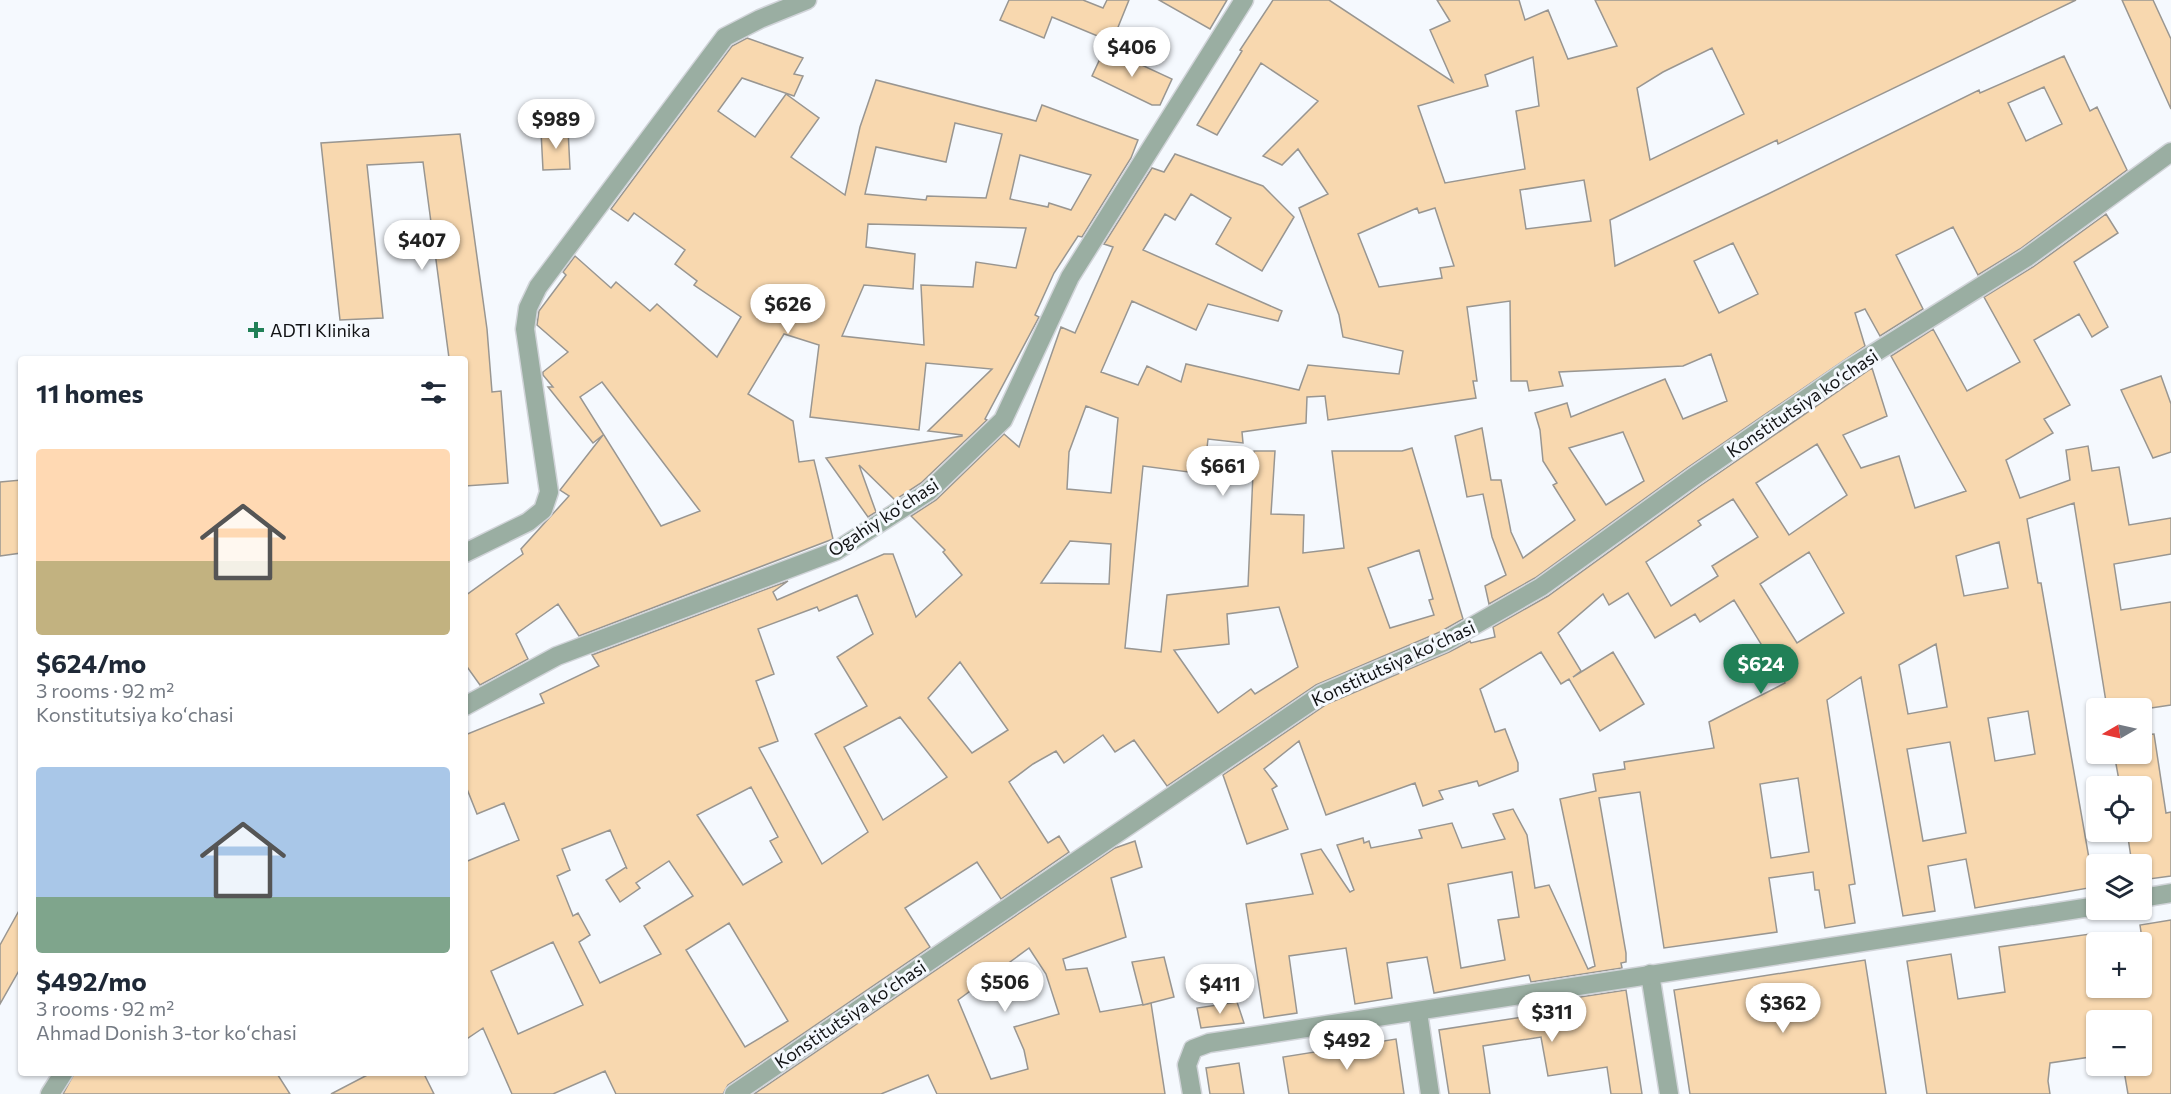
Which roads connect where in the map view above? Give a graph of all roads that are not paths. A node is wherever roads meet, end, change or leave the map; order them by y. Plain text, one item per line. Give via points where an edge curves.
1 (807, 0) edge
2 (1244, 0) edge
3 (2171, 152) edge
4 (468, 552) edge
5 (468, 704) edge
6 (2171, 893) edge
7 (2152, 896) edge
8 (2086, 908) edge
9 (1650, 974) junction
10 (1418, 1012) junction
11 (61, 1076) edge
12 (50, 1094) edge
13 (734, 1094) edge
14 (1192, 1094) edge
15 (1430, 1094) edge
16 (1669, 1094) edge

1 - 4 street via 724,37 538,287 528,308 525,329 549,492 543,510 528,522
2 - 5 street, Ogahiy koʻchasi via 1070,277 1003,420 928,492 836,551 557,656
3 - 13 street, Konstitutsiya koʻchasi via 2026,258 1849,369 1541,587 1445,642 1322,694
6 - 7 street
8 - 9 street
9 - 10 street
9 - 16 street
10 - 14 street via 1209,1043 1193,1049 1187,1065
10 - 15 street
11 - 12 street

